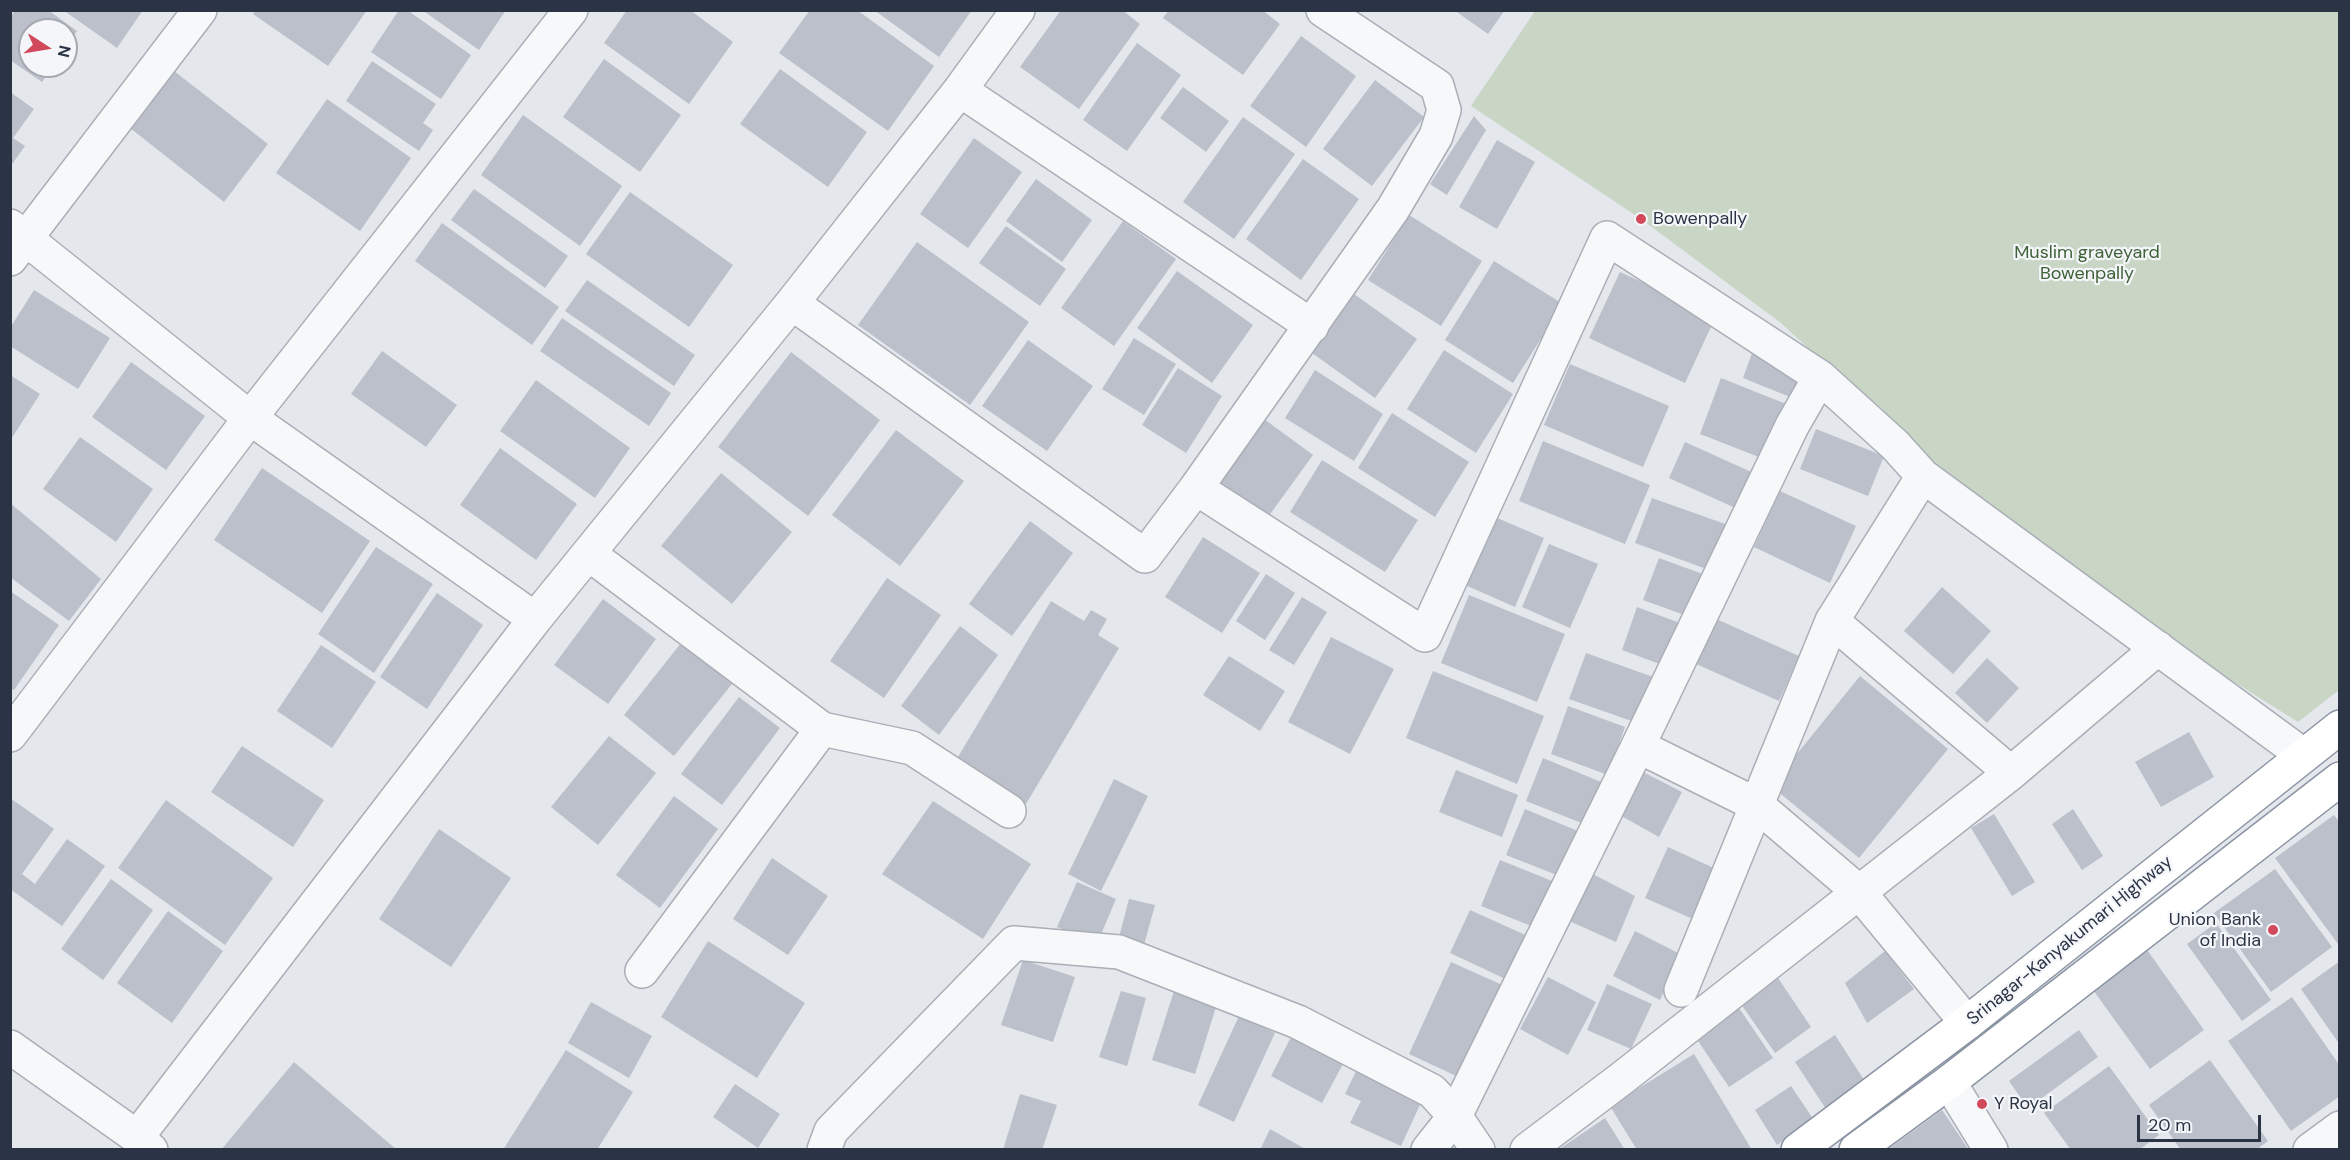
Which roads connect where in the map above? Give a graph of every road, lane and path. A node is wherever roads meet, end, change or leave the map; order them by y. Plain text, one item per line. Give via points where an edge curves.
1 (200, 10) edge
2 (571, 10) edge
3 (1018, 10) edge
4 (1323, 10) edge
5 (960, 90) junction
6 (16, 241) edge
7 (792, 303) junction
8 (1312, 326) junction
9 (1820, 377) junction
10 (250, 418) junction
11 (1923, 476) junction
12 (1196, 488) junction
13 (589, 554) junction
14 (535, 619) junction
15 (1832, 621) junction
16 (2158, 648) junction
17 (2340, 727) edge
18 (822, 729) junction
19 (10, 735) edge
20 (1638, 746) junction
21 (2303, 755) junction
22 (2011, 773) junction
23 (2340, 779) edge
24 (1757, 805) junction
25 (1009, 811) dead end
26 (1858, 891) junction
27 (642, 971) dead end
28 (1681, 990) dead end
29 (1967, 1023) junction
30 (10, 1047) edge
31 (1949, 1082) junction
32 (1455, 1116) junction
33 (2340, 1128) edge
34 (144, 1143) edge
35 (824, 1149) edge
36 (1428, 1149) edge
37 (1479, 1149) edge
38 (1527, 1149) edge
39 (1798, 1149) edge
40 (1856, 1149) edge
41 (1991, 1149) edge
42 (2310, 1149) edge

1 - 6 street
2 - 10 street
3 - 5 street
4 - 8 street via 1437,86 1443,110 1436,136 1393,209
5 - 7 street
5 - 8 street
6 - 10 street
7 - 12 street via 1145,556
7 - 13 street
8 - 12 street
9 - 11 street
9 - 12 street via 1607,238 1425,635
9 - 20 street via 1792,426
10 - 14 street
10 - 19 street
11 - 15 street
11 - 16 street
13 - 14 street
13 - 18 street
14 - 34 street
15 - 22 street
15 - 24 street
16 - 21 street
16 - 22 street
17 - 21 highway, Srinagar-Kanyakumari Highway
18 - 25 street via 912,748
18 - 27 street
20 - 24 street
20 - 32 street
21 - 29 highway, Srinagar-Kanyakumari Highway
22 - 26 street
23 - 31 highway, Srinagar-Kanyakumari Highway
24 - 26 street
24 - 28 street
26 - 29 street
26 - 38 street
29 - 39 highway, Srinagar-Kanyakumari Highway
30 - 34 street
31 - 40 highway, Srinagar-Kanyakumari Highway
31 - 41 street
32 - 35 street via 1432,1091 1298,1022 1130,956 1014,943 831,1131
32 - 36 street
32 - 37 street
33 - 42 street

